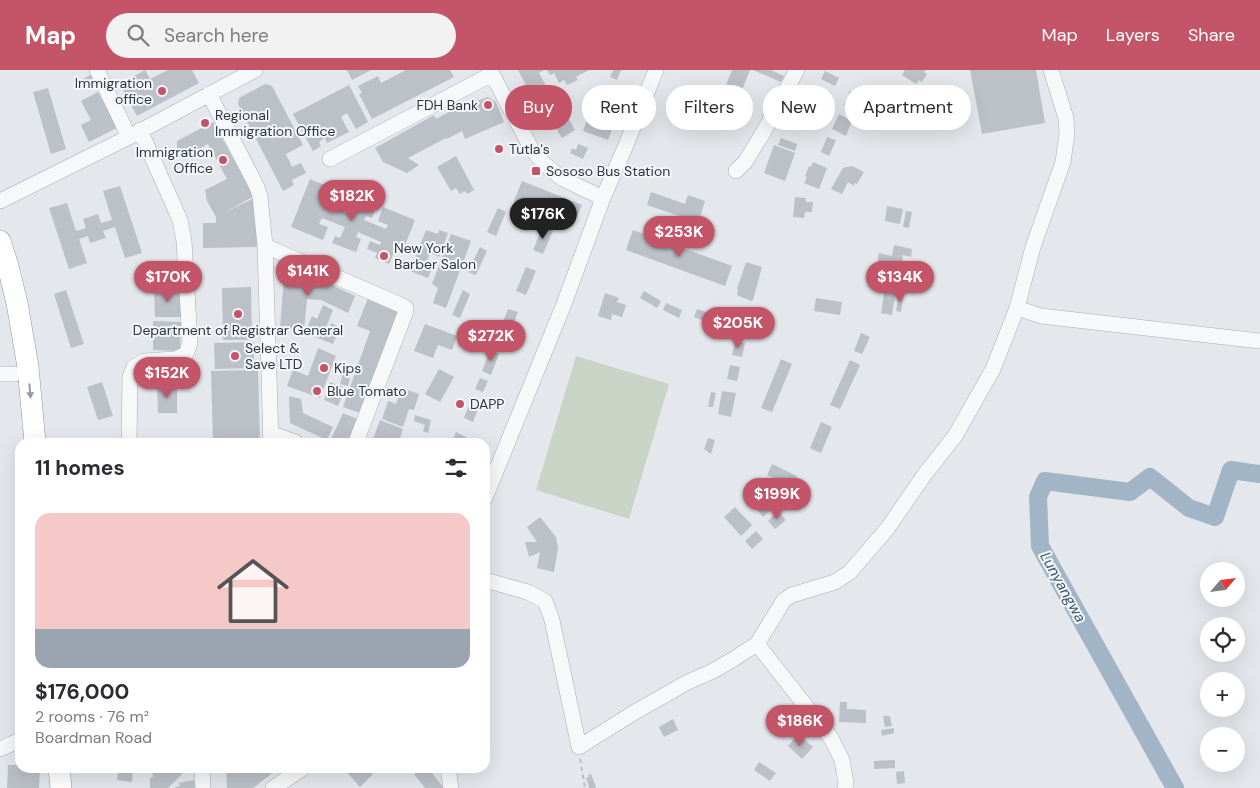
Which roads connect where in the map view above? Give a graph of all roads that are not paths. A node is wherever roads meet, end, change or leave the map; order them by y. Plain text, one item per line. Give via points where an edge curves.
1 (97, 70) edge
2 (255, 70) edge
3 (656, 70) edge
4 (797, 70) edge
5 (1051, 70) edge
6 (491, 72) edge
7 (209, 94) junction
8 (135, 133) junction
9 (330, 159) dead end
10 (736, 171) dead end
11 (603, 198) junction
12 (0, 201) edge
13 (0, 240) edge
14 (265, 246) junction
15 (0, 289) edge
16 (1017, 308) junction
17 (1260, 341) edge
18 (7, 374) edge
19 (18, 438) edge
20 (34, 438) edge
21 (129, 438) edge
22 (270, 438) edge
23 (358, 438) edge
24 (490, 486) edge
25 (490, 581) edge
26 (757, 644) junction
27 (15, 742) edge
28 (0, 749) edge
29 (47, 773) edge
30 (60, 773) edge
31 (202, 773) edge
32 (296, 773) edge
33 (449, 773) edge
34 (48, 788) edge
35 (61, 788) edge
36 (203, 788) edge
37 (273, 788) edge
38 (452, 788) edge
39 (845, 788) edge

1 - 8 street
2 - 7 street
3 - 11 street
4 - 10 street via 745,162
5 - 16 street via 1066,118 1063,162 1033,247
6 - 9 street
6 - 11 street via 531,148 544,164 563,179
7 - 8 street
7 - 14 street via 257,187
8 - 12 street
8 - 21 street via 180,220 190,343 186,354 175,359 144,361 134,367 130,377
11 - 24 street
13 -> 20 highway via 17,303 28,367
14 - 22 street
14 - 23 street via 406,308
15 - 18 highway via 9,327
16 - 17 street via 1041,316
16 - 26 street via 992,369 955,436 887,529 850,572 835,582 784,600
18 - 19 highway
25 - 26 street via 528,592 546,601 578,746
26 - 39 street via 831,738 842,760
27 - 28 street
29 - 34 highway
30 - 35 highway
31 - 36 street
32 - 37 street
33 - 38 street

